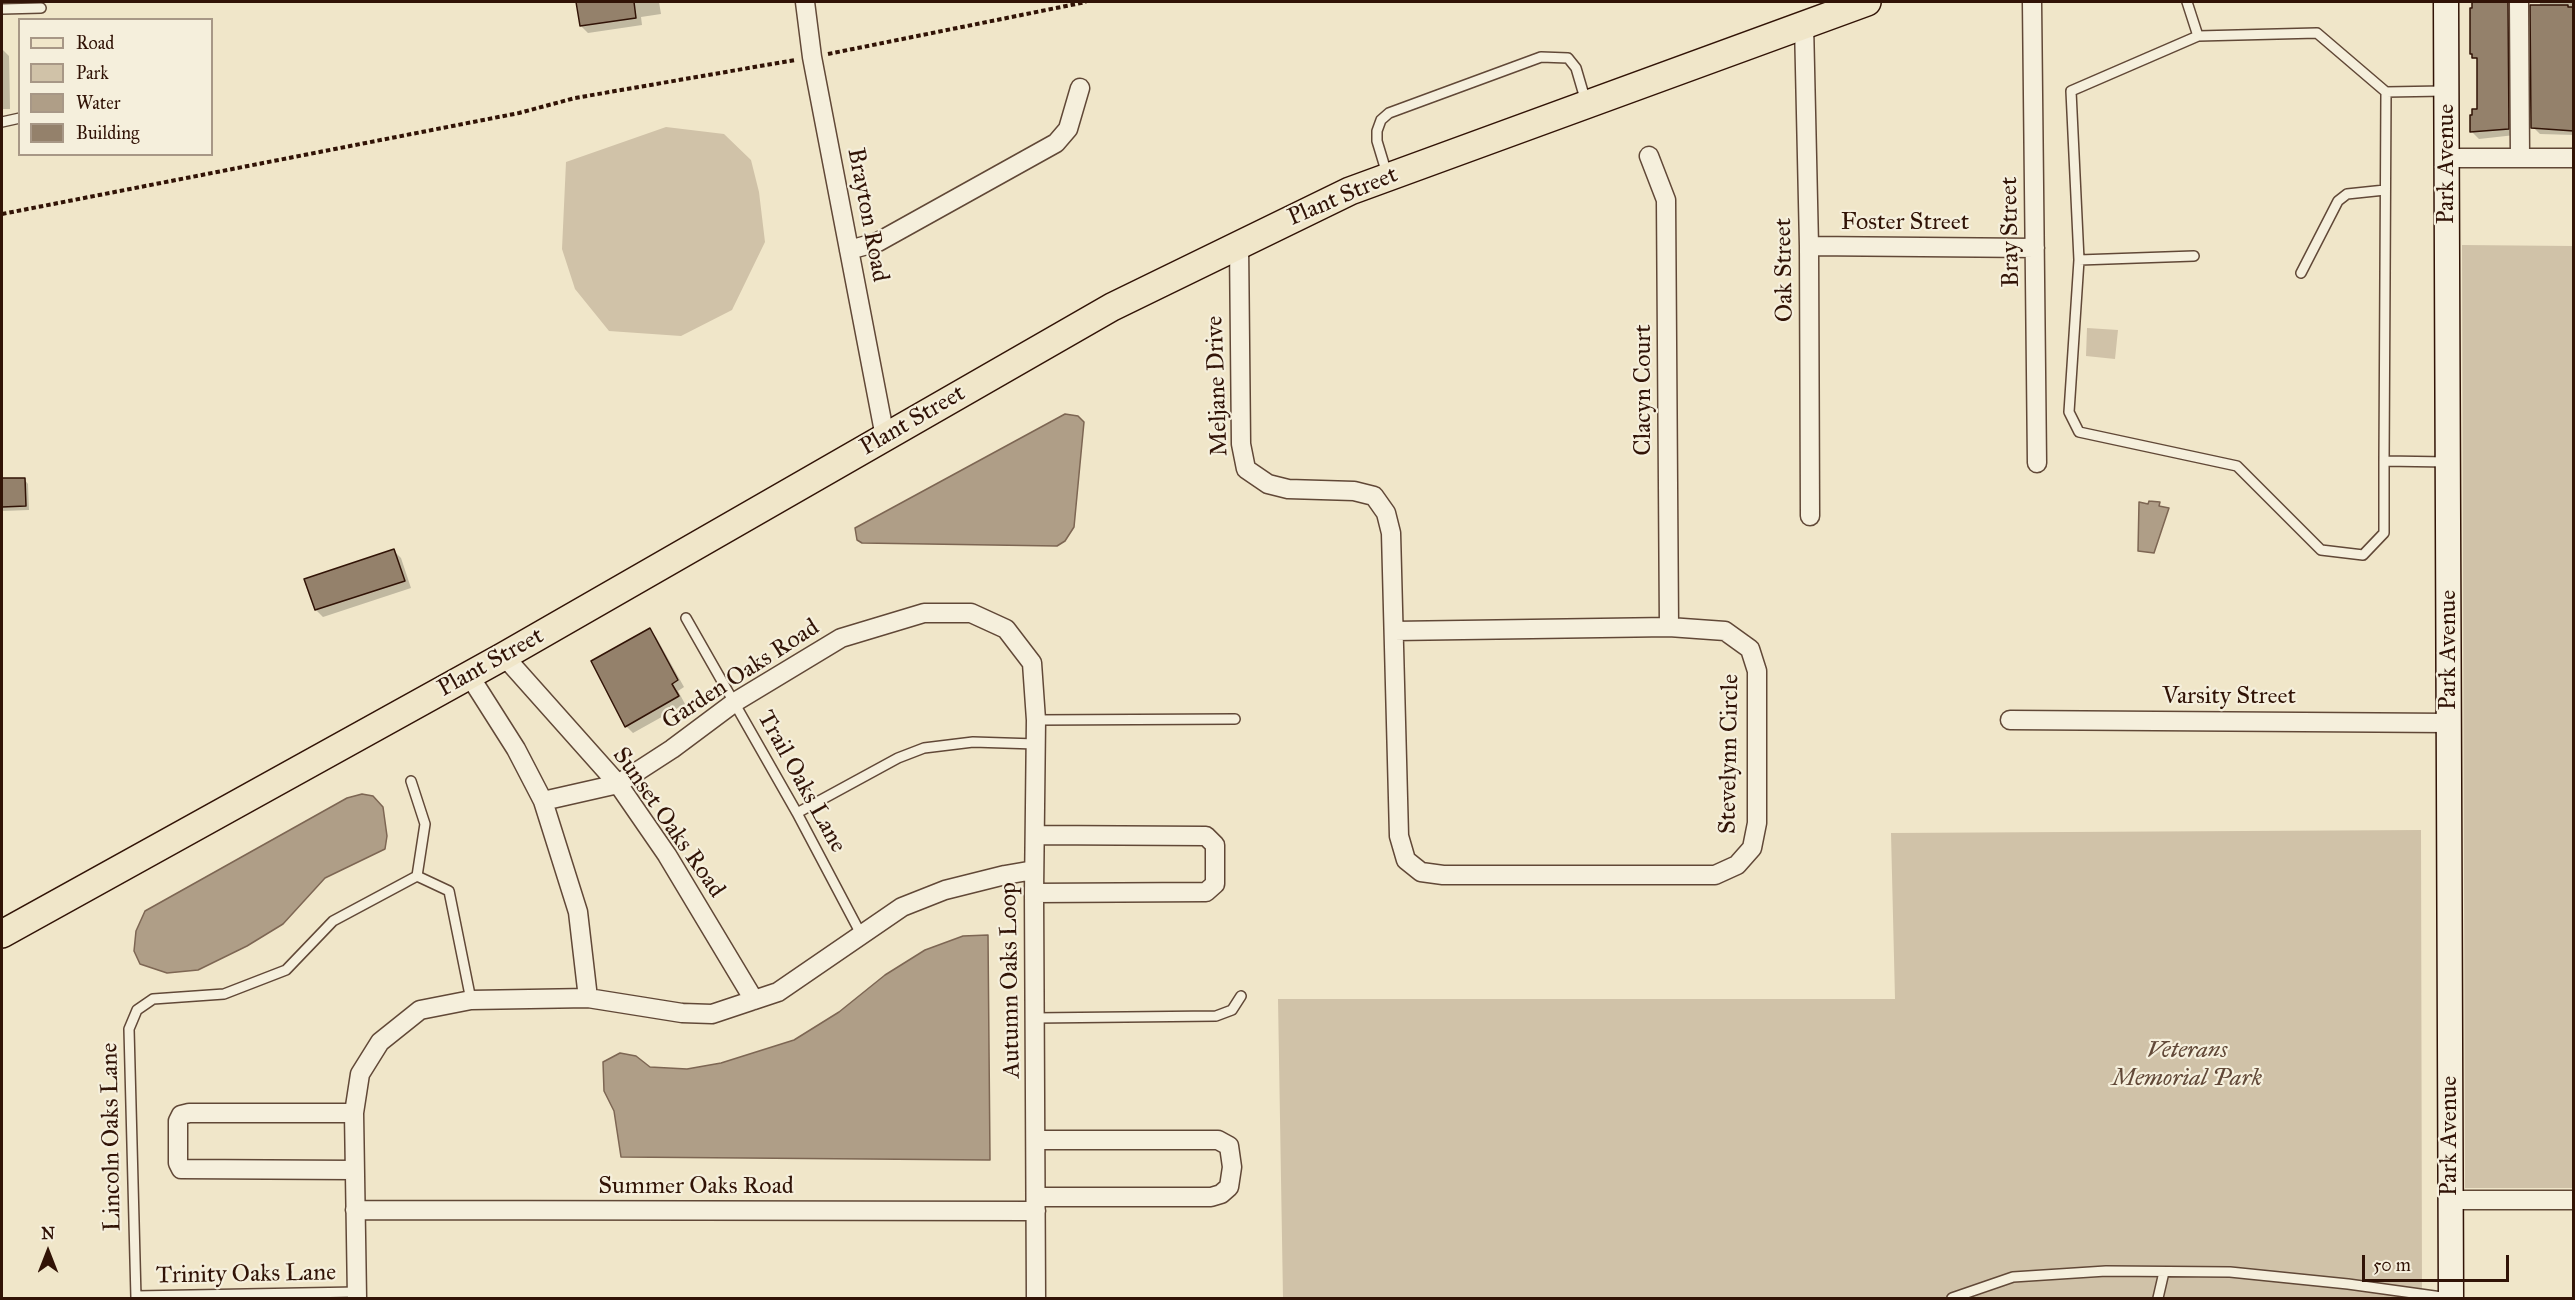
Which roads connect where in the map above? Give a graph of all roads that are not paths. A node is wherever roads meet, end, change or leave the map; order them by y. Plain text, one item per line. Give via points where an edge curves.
1 (805, 2) edge
2 (1867, 2) edge
3 (2032, 2) edge
4 (2187, 2) edge
5 (2446, 2) edge
6 (2520, 2) edge
7 (41, 5) edge
8 (2, 9) edge
9 (1804, 24) junction
10 (2198, 36) junction
11 (1080, 88) dead end
12 (2386, 92) junction
13 (2446, 92) junction
14 (1587, 104) junction
15 (18, 118) edge
16 (2, 122) edge
17 (1649, 156) dead end
18 (2446, 158) junction
19 (2520, 158) junction
20 (2574, 158) edge
21 (1388, 177) junction
22 (2385, 190) junction
23 (1239, 243) junction
24 (1809, 246) junction
25 (2035, 248) junction
26 (849, 250) junction
27 (2194, 256) dead end
28 (2079, 260) junction
29 (2301, 273) dead end
30 (885, 437) junction
31 (2384, 461) junction
32 (2448, 462) junction
33 (2037, 463) dead end
34 (1810, 516) dead end
35 (686, 618) dead end
36 (1670, 627) junction
37 (1394, 631) junction
38 (504, 656) junction
39 (469, 675) junction
40 (735, 702) junction
41 (1234, 719) dead end
42 (1036, 720) junction
43 (2010, 720) dead end
44 (2449, 723) junction
45 (1036, 744) junction
46 (411, 781) dead end
47 (618, 784) junction
48 (543, 801) junction
49 (797, 813) junction
50 (1035, 835) junction
51 (1034, 870) junction
52 (417, 876) junction
53 (1034, 893) junction
54 (2, 933) edge
55 (862, 936) junction
56 (1241, 996) dead end
57 (588, 998) junction
58 (471, 1000) junction
59 (754, 1000) junction
60 (1035, 1018) junction
61 (354, 1113) junction
62 (1036, 1140) junction
63 (354, 1170) junction
64 (2451, 1200) junction
65 (2574, 1200) edge
66 (1036, 1204) junction
67 (355, 1210) junction
68 (2164, 1272) junction
69 (357, 1295) edge
70 (136, 1298) edge
71 (2451, 1298) edge
72 (1036, 1299) edge
73 (1953, 1299) edge
74 (2158, 1299) edge

1 - 26 street, Brayton Road
2 - 9 main road, Plant Street
3 - 25 street, Bray Street
4 - 10 lane
5 - 13 street, Park Avenue
6 - 19 street
7 - 8 lane
9 - 14 main road, Plant Street
9 - 24 street, Oak Street
10 - 12 lane via 2317,33
10 - 28 lane via 2071,92
11 - 26 street via 1068,129 1056,143 878,242
12 - 13 lane
12 - 22 lane
13 - 18 street, Park Avenue
14 - 21 main road, Plant Street
14 - 21 lane via 1576,68 1568,58 1553,56 1403,107 1381,120 1377,131
15 - 16 lane
17 - 36 street, Clacyn Court via 1666,200
18 - 19 street
18 - 32 street, Park Avenue
19 - 20 street
21 - 23 main road, Plant Street
22 - 29 lane via 2347,194 2338,201
22 - 31 lane
23 - 30 main road, Plant Street via 1112,307
23 - 37 street, Meljane Drive via 1241,444 1245,469 1268,484 1288,489 1354,491 1374,496 1386,513 1391,533
24 - 25 street, Foster Street
24 - 34 street, Oak Street
25 - 33 street, Bray Street
26 - 30 street, Brayton Road
27 - 28 lane
28 - 31 lane via 2069,412 2079,432 2237,466 2321,550 2363,555 2384,533
30 - 38 main road, Plant Street
31 - 32 lane
32 - 44 street, Park Avenue
35 - 40 lane, Trail Oaks Lane
36 - 37 street, Stevelynn Circle
36 - 37 street, Stevelynn Circle via 1725,631 1750,649 1757,671 1757,823 1752,848 1737,865 1715,875 1421,872 1406,860 1399,836
38 - 39 main road, Plant Street
38 - 47 street, Sunset Oaks Road
39 - 48 street via 516,749
39 - 54 main road, Plant Street
40 - 42 street, Garden Oaks Road via 841,638 924,613 971,613 1006,629 1032,663
40 - 47 street, Garden Oaks Road
40 - 49 lane, Trail Oaks Lane
41 - 42 lane
42 - 45 street, Garden Oaks Road
43 - 44 street, Varsity Street
44 - 64 street, Park Avenue
45 - 49 lane via 973,742 924,748
45 - 50 street, Garden Oaks Road
46 - 52 lane via 425,824
47 - 48 street, Garden Oaks Road
47 - 59 street, Sunset Oaks Road via 667,855
48 - 57 street via 578,912
49 - 55 lane, Trail Oaks Lane
50 - 51 street, Garden Oaks Road
50 - 53 street via 1206,836 1215,845 1215,884 1206,892
51 - 53 street, Autumn Oaks Loop
51 - 55 street, Autumn Oaks Loop via 945,890 902,907
52 - 58 lane via 449,891
52 - 70 lane, Lincoln Oaks Lane via 333,921 286,970 224,994 153,999 137,1010 129,1029
53 - 60 street, Autumn Oaks Loop
55 - 59 street, Autumn Oaks Loop via 778,992
56 - 60 lane via 1232,1010 1216,1016
57 - 58 street, Autumn Oaks Loop
57 - 59 street, Autumn Oaks Loop via 712,1014
58 - 61 street, Autumn Oaks Loop via 420,1010 380,1042 360,1074
60 - 62 street, Autumn Oaks Loop
61 - 63 street, Autumn Oaks Loop
61 - 63 street via 189,1113 181,1115 178,1121 181,1169
62 - 66 street, Autumn Oaks Loop
62 - 66 street, Summer Oaks Road via 1218,1140 1228,1146 1232,1167 1228,1186 1211,1197
63 - 67 street, Autumn Oaks Loop
64 - 65 street
64 - 71 street, Park Avenue
66 - 67 street, Summer Oaks Road
66 - 72 street, Autumn Oaks Loop
67 - 69 street, Autumn Oaks Loop
68 - 71 lane via 2230,1272
68 - 73 lane via 2013,1277
68 - 74 lane
69 - 70 lane, Trinity Oaks Lane

